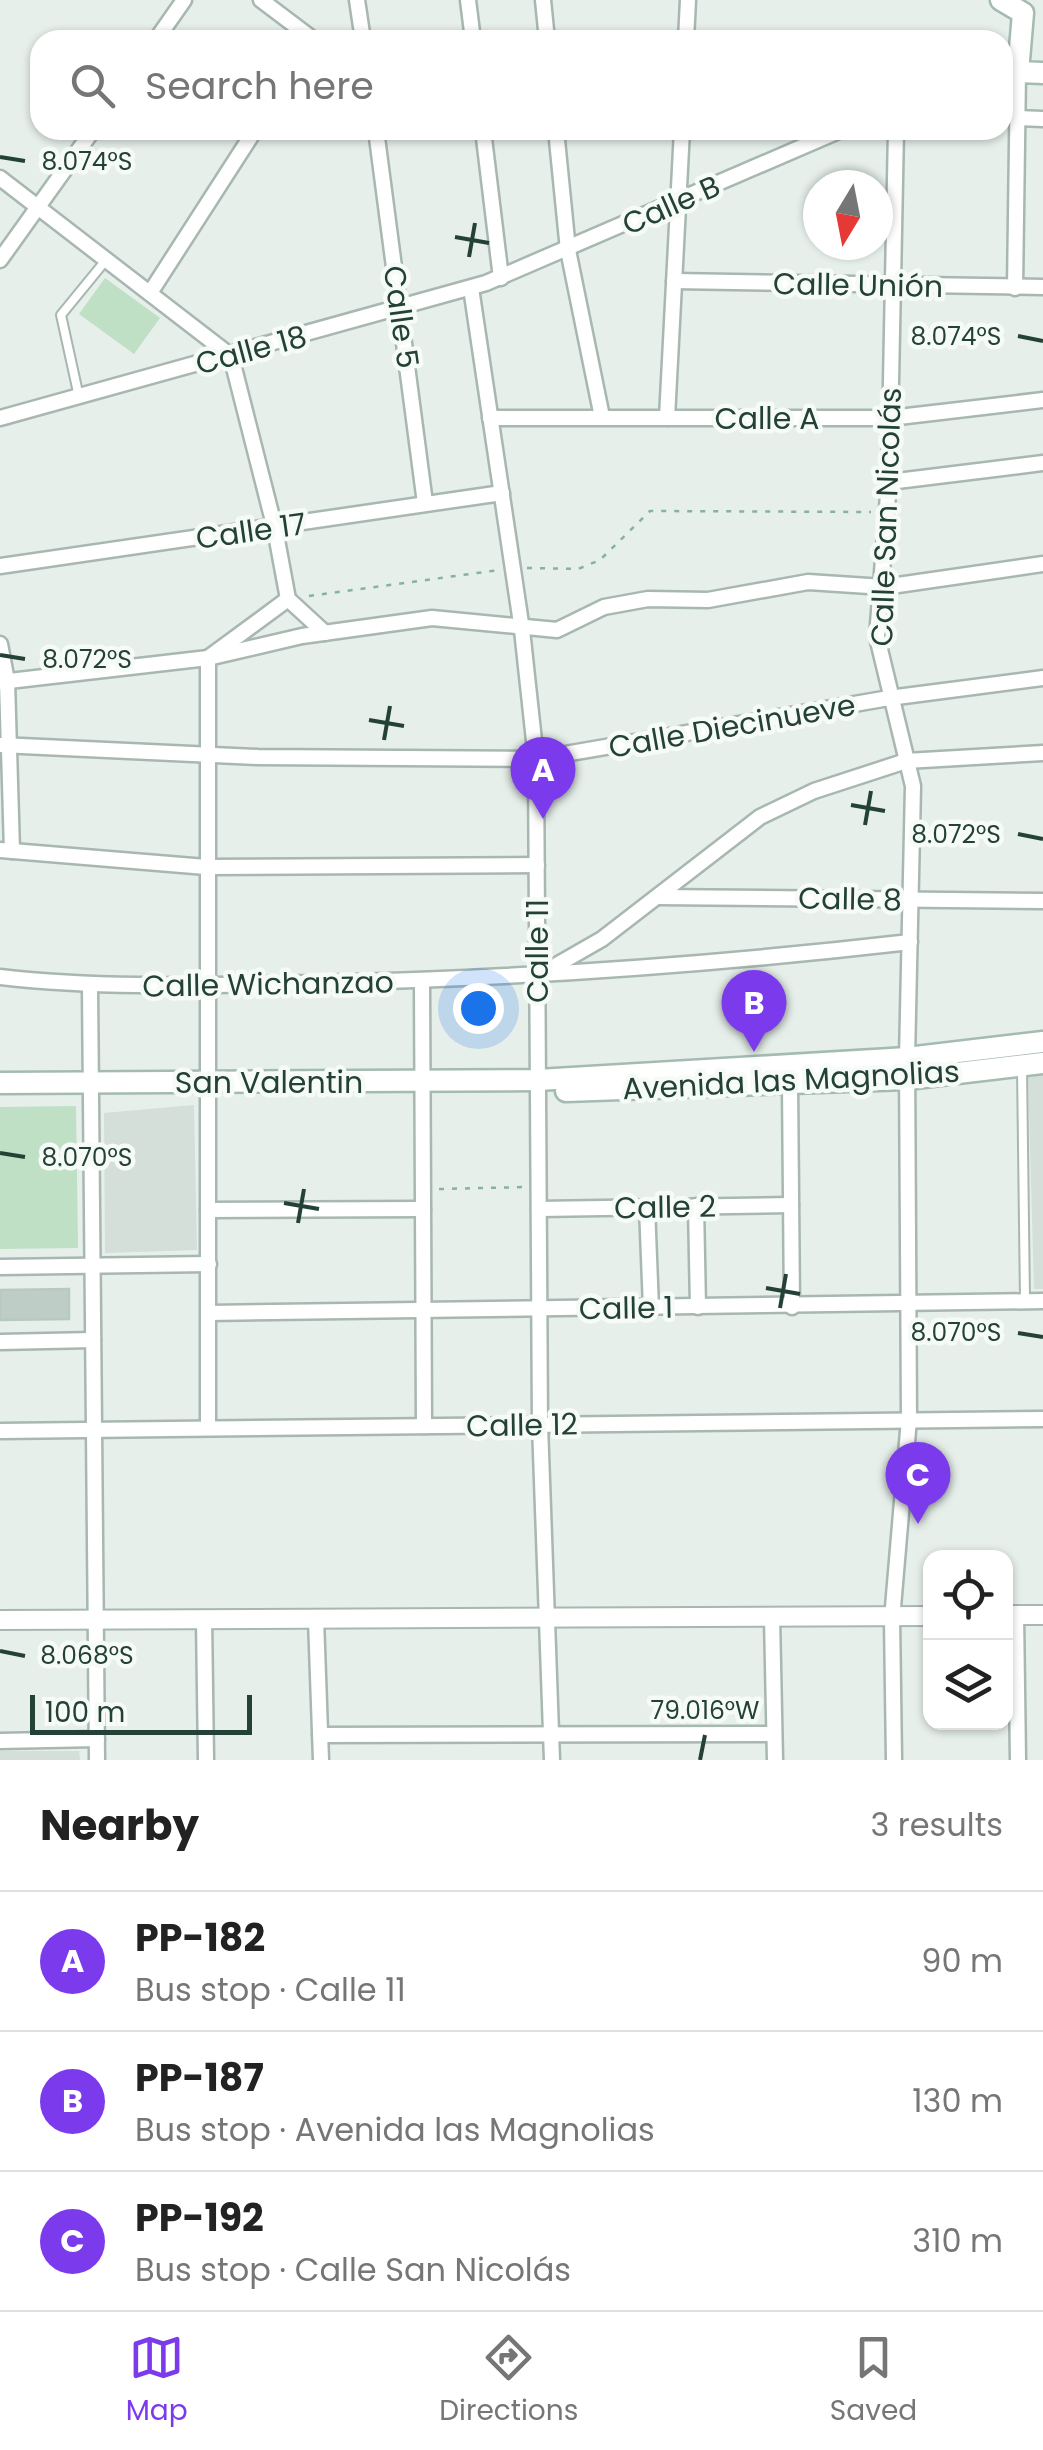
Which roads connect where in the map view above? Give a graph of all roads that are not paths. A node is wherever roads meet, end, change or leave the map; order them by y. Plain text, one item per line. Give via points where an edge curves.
1 (184, 0) edge
2 (261, 0) edge
3 (357, 0) edge
4 (468, 0) edge
5 (543, 0) edge
6 (688, 0) edge
7 (1001, 0) edge
8 (1023, 7) edge
9 (163, 30) edge
10 (301, 30) edge
11 (362, 30) edge
12 (472, 30) edge
13 (546, 30) edge
14 (686, 30) edge
15 (1013, 63) edge
16 (1043, 73) edge
17 (1013, 74) edge
18 (1013, 87) edge
19 (1018, 118) junction
20 (1043, 118) edge
21 (86, 140) edge
22 (249, 140) edge
23 (377, 140) edge
24 (484, 140) edge
25 (557, 140) edge
26 (681, 140) edge
27 (818, 140) edge
28 (896, 140) edge
29 (0, 178) edge
30 (678, 202) junction
31 (39, 208) junction
32 (568, 250) junction
33 (0, 260) edge
34 (106, 260) junction
35 (501, 278) junction
36 (674, 281) junction
37 (893, 286) junction
38 (1043, 287) edge
39 (471, 288) junction
40 (1015, 288) junction
41 (150, 293) junction
42 (400, 310) junction
43 (231, 356) junction
44 (79, 396) junction
45 (1043, 400) edge
46 (602, 417) junction
47 (0, 418) edge
48 (490, 418) junction
49 (666, 418) junction
50 (890, 418) junction
51 (1043, 463) edge
52 (890, 482) junction
53 (502, 493) junction
54 (426, 503) junction
55 (276, 529) junction
56 (1043, 564) edge
57 (0, 566) edge
58 (884, 586) junction
59 (288, 599) junction
60 (522, 630) junction
61 (325, 633) junction
62 (0, 644) edge
63 (208, 658) junction
64 (1043, 678) edge
65 (4, 682) edge
66 (888, 698) junction
67 (4, 745) edge
68 (206, 753) junction
69 (1043, 753) edge
70 (536, 760) junction
71 (906, 761) junction
72 (6, 851) edge
73 (537, 865) junction
74 (206, 867) junction
75 (657, 897) junction
76 (910, 900) junction
77 (1043, 902) edge
78 (910, 942) junction
79 (538, 976) junction
80 (0, 977) edge
81 (422, 980) junction
82 (206, 985) junction
83 (90, 988) junction
84 (1043, 1042) edge
85 (1033, 1064) edge
86 (907, 1068) junction
87 (0, 1082) edge
88 (790, 1084) junction
89 (538, 1086) junction
90 (422, 1087) junction
91 (92, 1089) junction
92 (207, 1089) junction
93 (0, 1096) edge
94 (791, 1205) junction
95 (696, 1206) junction
96 (647, 1207) junction
97 (423, 1209) junction
98 (538, 1209) junction
99 (208, 1210) junction
100 (209, 1264) junction
101 (0, 1267) edge
102 (92, 1267) junction
103 (1025, 1300) junction
104 (1043, 1300) edge
105 (906, 1303) junction
106 (792, 1306) junction
107 (698, 1307) junction
108 (651, 1308) junction
109 (539, 1310) junction
110 (424, 1311) junction
111 (209, 1313) junction
112 (93, 1340) junction
113 (0, 1342) edge
114 (1043, 1419) edge
115 (908, 1420) junction
116 (540, 1425) junction
117 (424, 1426) junction
118 (208, 1428) junction
119 (94, 1430) junction
120 (0, 1431) edge
121 (1013, 1615) edge
122 (1043, 1615) edge
123 (923, 1616) edge
124 (772, 1617) junction
125 (892, 1617) junction
126 (95, 1618) junction
127 (544, 1618) junction
128 (204, 1619) junction
129 (316, 1619) junction
130 (0, 1620) edge
131 (1012, 1640) edge
132 (551, 1734) junction
133 (774, 1734) junction
134 (320, 1735) junction
135 (97, 1739) junction
136 (0, 1741) edge
137 (98, 1760) edge
138 (206, 1760) edge
139 (321, 1760) edge
140 (552, 1760) edge
141 (775, 1760) edge
142 (894, 1760) edge
143 (1018, 1760) edge

1 - 9 street
2 - 10 street
3 - 11 street
4 - 12 street
5 - 13 street
6 - 14 street
7 - 8 main road
8 - 15 main road
16 - 17 main road
18 - 19 street
19 - 20 street
19 - 40 street
21 - 31 street
22 - 41 street
23 - 42 street, Calle 5
24 - 35 street
25 - 32 street
26 - 30 street
27 - 30 street, Calle B
28 - 37 street, Calle San Nicolás
29 - 31 street
30 - 32 street, Calle B
30 - 36 street
31 - 33 street
31 - 34 street
32 - 35 street, Calle B
32 - 46 street
34 - 41 street
34 - 44 lane via 61,316
35 - 39 street, Calle 18
36 - 37 street, Calle Unión
36 - 49 street
37 - 40 street, Calle Unión
37 - 50 street, Calle San Nicolás
38 - 40 street, Calle Unión
39 - 42 street, Calle 18
39 - 48 street, Calle 11
41 - 43 street
42 - 43 street, Calle 18
42 - 54 street, Calle 5
43 - 44 street, Calle 18
43 - 55 street
44 - 47 street, Calle 18
45 - 50 street, Calle A
46 - 48 street, Calle A
46 - 49 street, Calle A
48 - 53 street, Calle 11
49 - 50 street, Calle A
50 - 52 street, Calle San Nicolás
51 - 52 street
52 - 58 street, Calle San Nicolás
53 - 54 street, Calle 17
53 - 60 street, Calle 11
54 - 55 street, Calle 17
55 - 57 street, Calle 17
55 - 59 street
56 - 58 street
58 - 60 street via 808,582 708,600 648,599 604,607 556,630
58 - 66 street, Calle San Nicolás via 877,637
59 - 61 street
59 - 63 street
60 - 61 street via 432,618
60 - 70 street, Calle 11
61 - 63 street
62 - 65 street
63 - 65 street
63 - 68 street
64 - 66 street, Calle Diecinueve
65 - 67 street
66 - 70 street, Calle Diecinueve
66 - 71 street, Calle San Nicolás
67 - 68 street, Calle Diecinueve
67 - 72 street
68 - 70 street, Calle Diecinueve
68 - 74 street
69 - 71 street
70 - 73 street, Calle 11
71 - 75 street via 760,817
71 - 76 street, Calle San Nicolás via 913,786
72 - 74 street
73 - 74 street
73 - 79 street, Calle 11
74 - 82 street
75 - 76 street, Calle 8
75 - 79 street via 602,940
76 - 77 street, Calle 8
76 - 78 street, Calle San Nicolás
78 - 79 street, Calle Wichanzao
78 - 86 street, Calle San Nicolás
79 - 81 street, Calle Wichanzao
79 - 89 street, Calle 11
80 - 83 street, Calle Wichanzao
81 - 82 street, Calle Wichanzao
81 - 90 street
82 - 83 street, Calle Wichanzao
82 - 92 street
83 - 91 street
84 - 86 main road, Avenida las Magnolias
85 - 86 main road, Avenida las Magnolias
85 - 103 lane
86 - 88 main road, Avenida las Magnolias
86 - 89 main road, Avenida las Magnolias
86 - 105 street, Calle San Nicolás
87 - 91 main road, San Valentin
88 - 89 main road, Avenida las Magnolias
88 - 94 street
89 - 90 main road, San Valentin
89 - 98 street, Calle 11
90 - 92 main road, San Valentin
90 - 97 street
91 - 92 main road, San Valentin
91 - 93 main road, San Valentin
91 - 102 street
92 - 99 street
94 - 95 street, Calle 2
94 - 106 street
95 - 96 street, Calle 2
95 - 107 street
96 - 98 street, Calle 2
96 - 108 street
97 - 99 street
97 - 110 street
98 - 109 street, Calle 11
99 - 100 street
100 - 102 street
100 - 111 street
101 - 102 street
102 - 112 street
103 - 104 street, Calle 1
103 - 105 street, Calle 1
105 - 106 street, Calle 1
105 - 115 street, Calle San Nicolás
106 - 107 street, Calle 1
107 - 108 street, Calle 1
108 - 109 street, Calle 1
109 - 110 street, Calle 1
109 - 116 street, Calle 11
110 - 111 street, Calle 1
110 - 117 street
111 - 118 street
112 - 113 street
112 - 119 street
114 - 115 street, Calle 12
115 - 116 street, Calle 12
115 - 125 street, Calle San Nicolás
116 - 117 street, Calle 12
116 - 127 street, Calle 11
117 - 118 street, Calle 12
118 - 119 street, Calle 12
119 - 120 street, Calle 12
119 - 126 street
121 - 122 street
123 - 125 street
124 - 125 street
124 - 127 street
124 - 133 street
125 - 142 street, Calle San Nicolás
126 - 128 street
126 - 130 street
126 - 135 street
127 - 129 street
127 - 132 street, Calle 11
128 - 129 street
128 - 138 street
129 - 134 street
131 - 143 street
132 - 133 street
132 - 134 street
132 - 140 street, Calle 11
133 - 141 street
134 - 139 street
135 - 136 street
135 - 137 street

